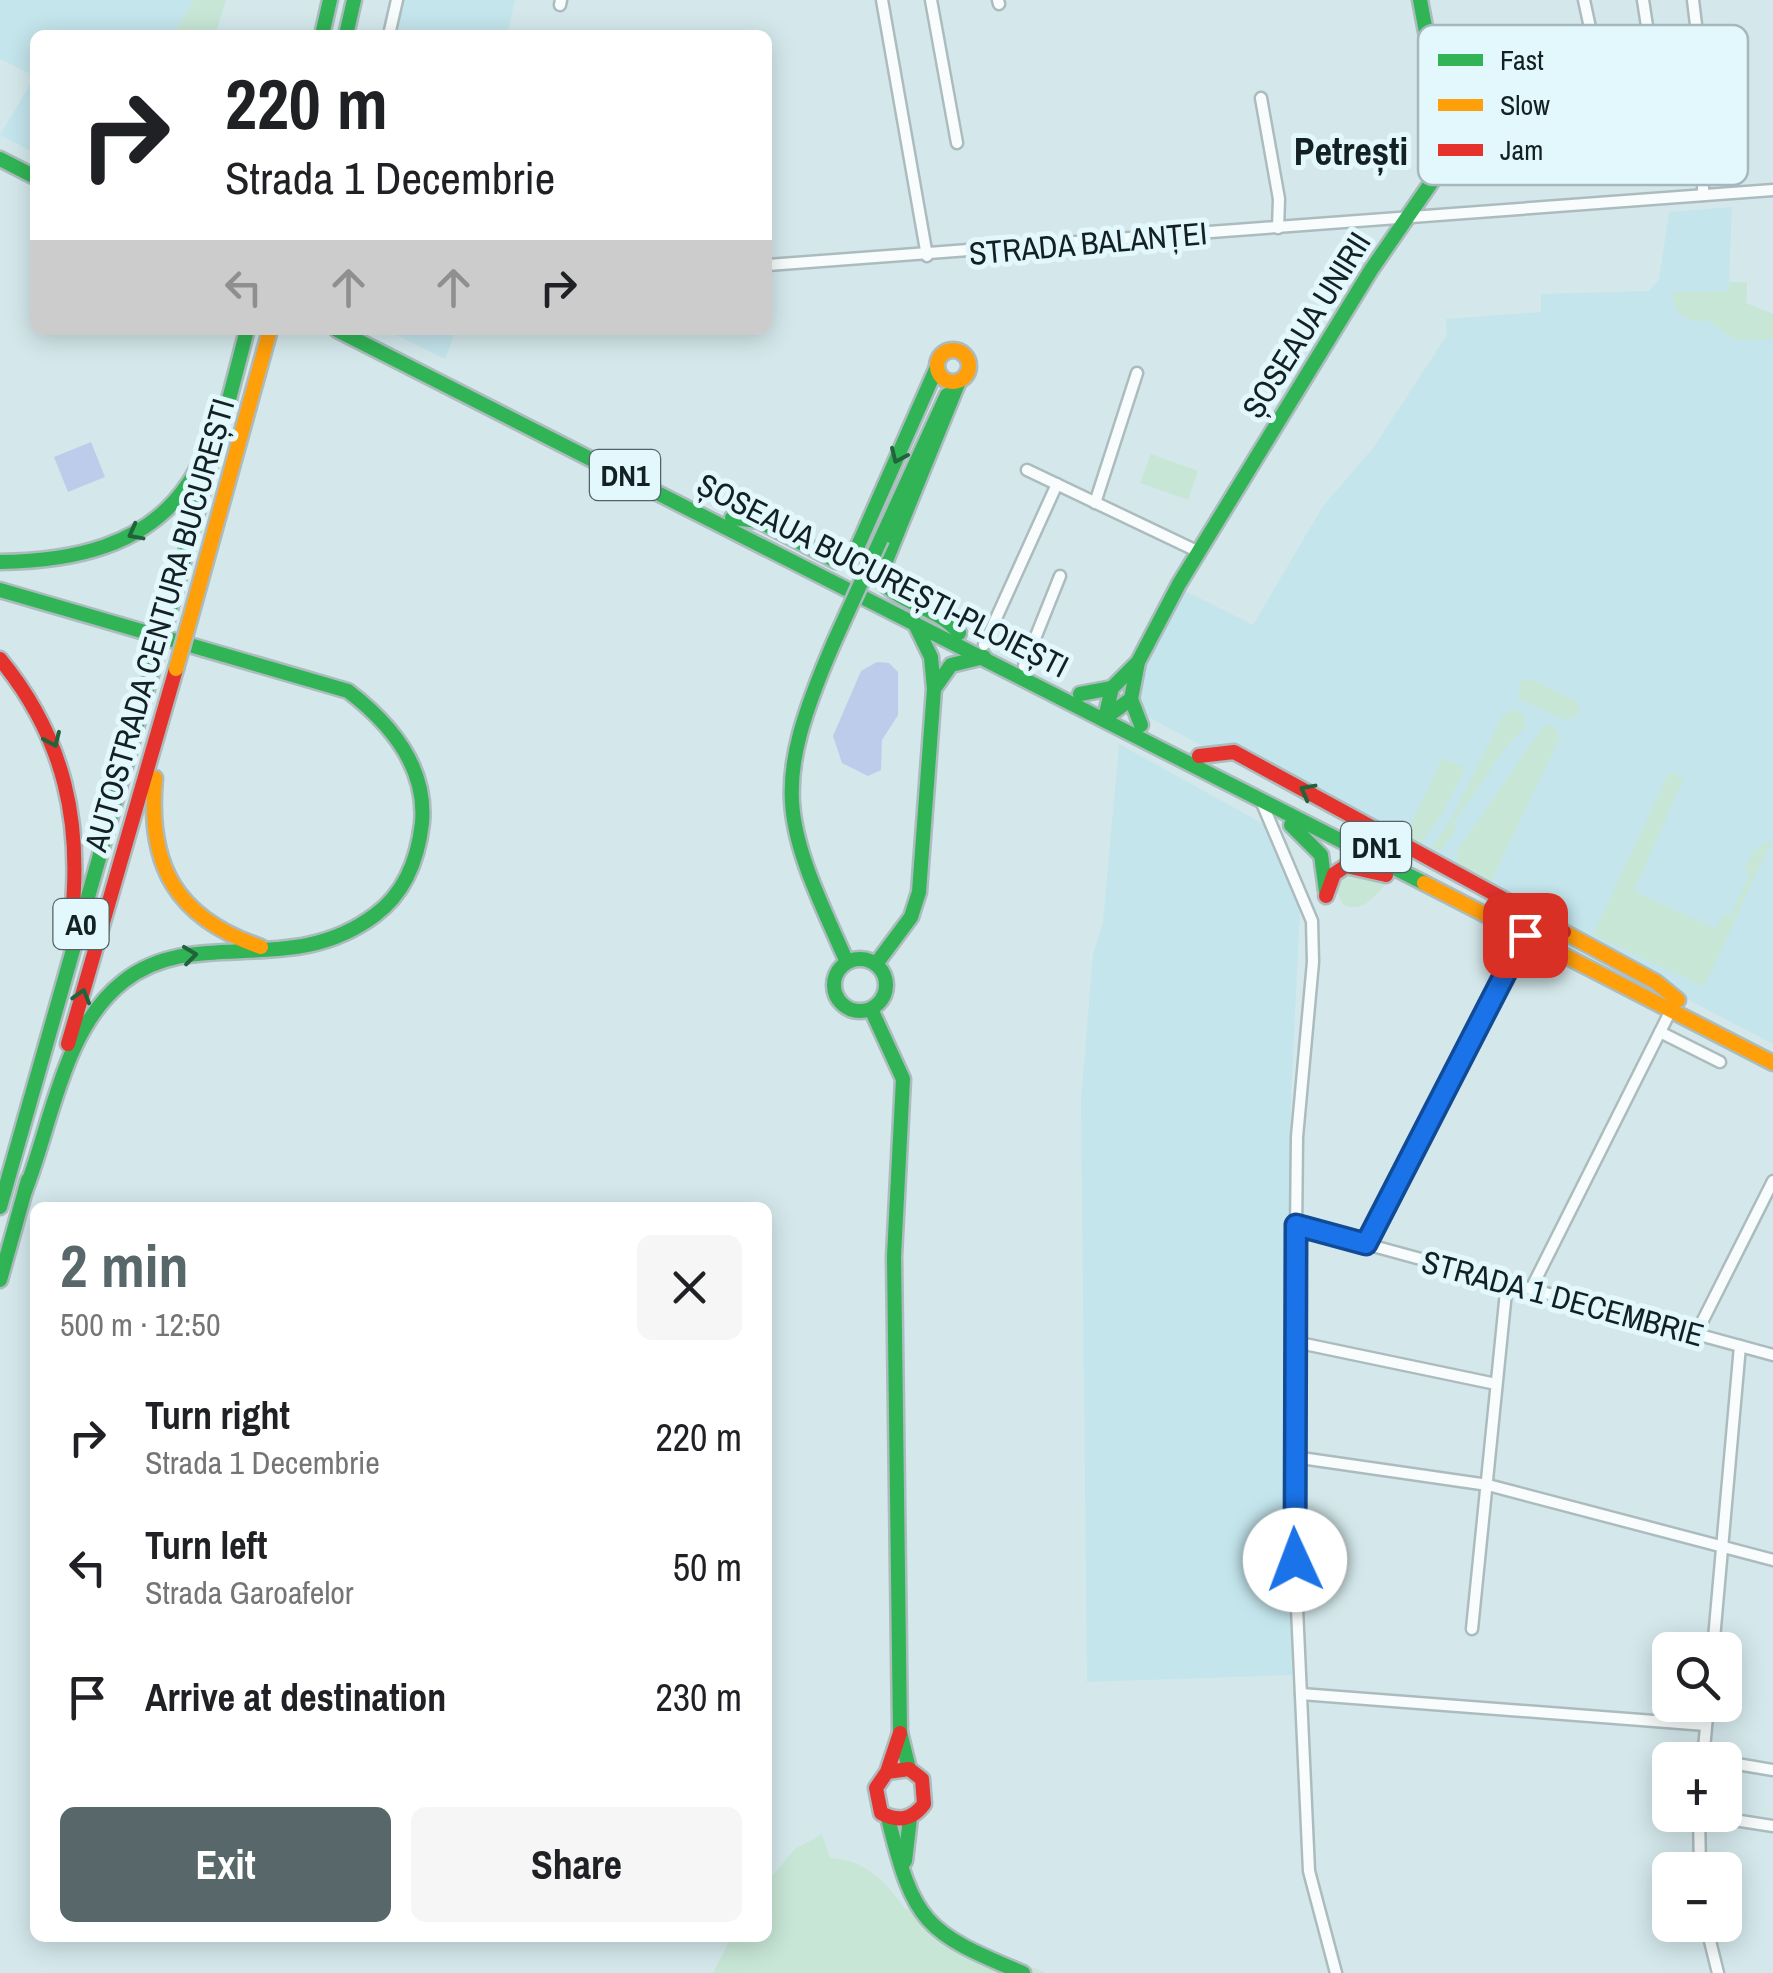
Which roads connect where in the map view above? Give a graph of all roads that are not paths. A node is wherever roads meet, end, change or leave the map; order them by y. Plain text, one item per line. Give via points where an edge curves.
1 (330, 0) edge
2 (354, 0) edge
3 (397, 0) edge
4 (882, 0) edge
5 (931, 0) edge
6 (1420, 0) edge
7 (1584, 0) edge
8 (1643, 0) edge
9 (1693, 0) edge
10 (1424, 25) edge
11 (1589, 25) edge
12 (1648, 25) edge
13 (1696, 25) edge
14 (323, 30) edge
15 (347, 30) edge
16 (390, 30) edge
17 (1261, 98) dead end
18 (957, 143) dead end
19 (0, 148) edge
20 (0, 159) edge
21 (30, 163) edge
22 (30, 174) edge
23 (1431, 185) edge
24 (1703, 185) edge
25 (1773, 190) edge
26 (1703, 195) junction
27 (1407, 217) junction
28 (1278, 228) junction
29 (927, 256) junction
30 (772, 265) edge
31 (246, 335) edge
32 (269, 335) edge
33 (348, 335) edge
34 (370, 335) edge
35 (1137, 373) dead end
36 (947, 377) junction
37 (229, 399) junction
38 (1027, 470) dead end
39 (1056, 484) junction
40 (1095, 503) junction
41 (732, 518) junction
42 (1199, 552) junction
43 (0, 562) edge
44 (1060, 576) dead end
45 (0, 590) edge
46 (912, 620) junction
47 (960, 633) junction
48 (985, 651) junction
49 (0, 659) edge
50 (1138, 662) junction
51 (1024, 666) junction
52 (1112, 688) junction
53 (934, 689) junction
54 (170, 690) junction
55 (1080, 694) junction
56 (1131, 699) junction
57 (1109, 713) junction
58 (1138, 730) junction
59 (1262, 802) junction
60 (1310, 840) junction
61 (1286, 857) junction
62 (1443, 894) junction
63 (1525, 935) junction
64 (276, 950) junction
65 (847, 962) junction
66 (876, 964) junction
67 (1674, 1005) junction
68 (871, 1009) junction
69 (1660, 1032) junction
70 (1773, 1050) edge
71 (1720, 1062) dead end
72 (1773, 1063) edge
73 (1773, 1181) edge
74 (6, 1186) junction
75 (25, 1191) junction
76 (0, 1207) edge
77 (1296, 1225) junction
78 (1366, 1244) junction
79 (0, 1280) edge
80 (1506, 1282) junction
81 (1531, 1289) junction
82 (1696, 1334) junction
83 (1295, 1342) junction
84 (1740, 1346) junction
85 (1773, 1355) edge
86 (1496, 1384) junction
87 (1294, 1457) junction
88 (1488, 1485) junction
89 (1723, 1547) junction
90 (1773, 1560) edge
91 (1472, 1628) dead end
92 (1715, 1632) edge
93 (1301, 1694) junction
94 (1706, 1722) edge
95 (1706, 1725) junction
96 (900, 1732) junction
97 (1706, 1742) edge
98 (1742, 1765) edge
99 (909, 1769) junction
100 (1773, 1770) edge
101 (887, 1772) junction
102 (888, 1818) junction
103 (910, 1818) junction
104 (1742, 1821) edge
105 (1773, 1826) edge
106 (908, 1897) junction
107 (1710, 1942) edge
108 (1023, 1973) edge
109 (1336, 1973) edge
110 (1718, 1973) edge

1 - 14 main road
2 - 15 main road
3 - 16 street
4 - 29 street
5 - 18 street
6 - 10 main road, ȘOSEAUA UNIRII
7 - 11 street
8 - 12 street
9 - 13 street
17 - 28 street
19 - 21 main road
20 - 22 main road
23 - 27 main road, ȘOSEAUA UNIRII
24 - 26 street
25 - 26 street, STRADA BALANȚEI
26 - 27 street, STRADA BALANȚEI
27 - 28 street, STRADA BALANȚEI
27 - 42 main road, ȘOSEAUA UNIRII
28 - 29 street, STRADA BALANȚEI
29 - 30 street, STRADA BALANȚEI
31 - 37 main road, AUTOSTRADA CENTURA BUCUREȘTI / A0
32 - 54 main road, AUTOSTRADA CENTURA BUCUREȘTI / A0, bridge
33 - 46 main road, ȘOSEAUA BUCUREȘTI-PLOIEȘTI / DN1
34 - 41 main road, ȘOSEAUA BUCUREȘTI-PLOIEȘTI / DN1
35 - 40 street
36 -> 41 main road via 853,557 836,562 759,521
36 - 47 main road via 879,578 946,617
36 - 65 main road, bridge via 794,737 788,807 798,852
37 -> 43 main road via 190,483 164,516 81,554
37 - 74 main road, AUTOSTRADA CENTURA BUCUREȘTI / A0, bridge
38 - 39 street
39 - 40 street
39 - 48 street
40 - 42 street
41 - 47 main road, ȘOSEAUA BUCUREȘTI-PLOIEȘTI / DN1
42 - 50 main road, ȘOSEAUA UNIRII
44 - 51 street
45 - 64 main road via 328,683 364,701 401,738 424,810 420,845 402,887 376,917 346,936 312,948
46 - 48 main road, ȘOSEAUA BUCUREȘTI-PLOIEȘTI / DN1
46 - 53 main road via 929,651
47 - 48 main road, ȘOSEAUA BUCUREȘTI-PLOIEȘTI / DN1
48 - 51 main road, ȘOSEAUA BUCUREȘTI-PLOIEȘTI / DN1
48 - 53 main road via 956,662
48 - 57 main road, ȘOSEAUA BUCUREȘTI-PLOIEȘTI / DN1
49 -> 74 main road via 34,704 60,756 77,857 71,922
50 - 52 main road, ȘOSEAUA UNIRII
50 - 56 main road, ȘOSEAUA UNIRII
51 - 55 main road, ȘOSEAUA BUCUREȘTI-PLOIEȘTI / DN1
52 - 55 main road
52 - 57 main road
53 - 66 main road via 918,901
54 - 64 main road via 152,798 159,862 183,903 209,926
75 -> 54 main road, AUTOSTRADA CENTURA BUCUREȘTI / A0
55 - 57 main road, ȘOSEAUA BUCUREȘTI-PLOIEȘTI / DN1
56 - 57 main road
56 - 58 main road
57 - 58 main road, ȘOSEAUA BUCUREȘTI-PLOIEȘTI / DN1
58 - 59 main road, DN1
67 -> 58 main road, DN1 via 1642,975 1234,752 1199,756
59 - 60 main road
59 - 61 street
59 - 62 main road, DN1
60 - 61 street via 1295,842
60 - 62 main road via 1323,860 1326,896 1334,874 1351,865
61 - 77 street via 1306,902 1313,941 1296,1137
62 - 63 main road, DN1
63 - 67 main road, DN1
63 - 78 street
75 -> 64 main road via 86,1024 115,988 170,958
65 - 66 main road
65 - 68 main road via 834,982 837,997 852,1010
66 - 68 main road via 886,986
67 - 69 street
67 - 70 main road, DN1
67 - 72 main road, DN1
68 - 96 main road via 903,1079 894,1243
69 - 71 street
69 - 81 street
73 - 82 street
74 - 76 main road, AUTOSTRADA CENTURA BUCUREȘTI / A0
75 - 79 main road, AUTOSTRADA CENTURA BUCUREȘTI / A0
77 - 78 street, STRADA 1 DECEMBRIE
77 - 83 street
78 - 80 street, STRADA 1 DECEMBRIE
80 - 81 street, STRADA 1 DECEMBRIE
80 - 86 street
81 - 82 street, STRADA 1 DECEMBRIE
82 - 84 street, STRADA 1 DECEMBRIE
83 - 86 street
83 - 87 street
84 - 85 street, STRADA 1 DECEMBRIE
84 - 89 street
86 - 88 street
87 - 88 street
87 - 93 street
88 - 89 street
88 - 91 street
89 - 90 street
89 - 92 street
93 - 95 street
93 - 109 street via 1311,1887
94 - 95 street
95 - 97 street
96 - 99 main road
96 - 101 main road
98 - 100 street
99 - 101 main road
99 - 103 main road via 922,1779 926,1795
101 - 102 main road via 876,1796
102 - 103 main road
102 - 106 main road
103 - 106 main road via 904,1855
104 - 105 street
106 - 108 main road via 941,1937
107 - 110 street

